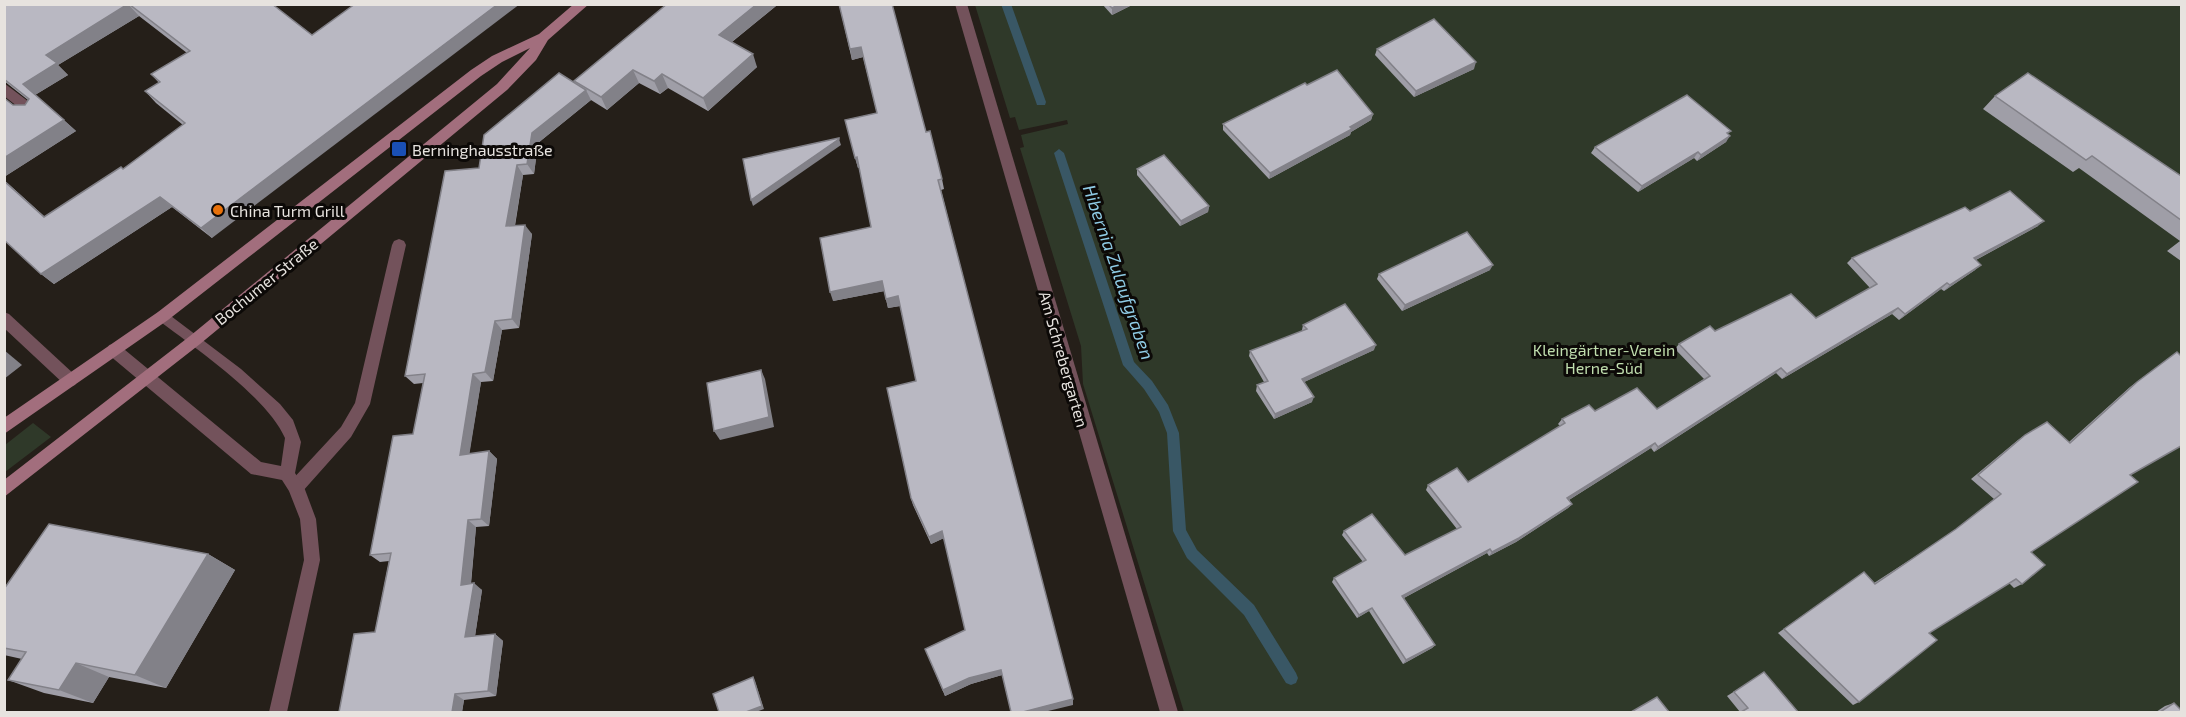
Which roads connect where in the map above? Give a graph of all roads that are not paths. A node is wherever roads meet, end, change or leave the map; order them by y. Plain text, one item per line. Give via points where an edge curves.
1 (583, 4) edge
2 (962, 4) edge
3 (543, 37) junction
4 (4, 88) edge
5 (32, 111) edge
6 (399, 245) dead end
7 (163, 316) junction
8 (4, 318) edge
9 (195, 340) junction
10 (114, 350) junction
11 (148, 377) junction
12 (70, 380) junction
13 (4, 427) edge
14 (292, 480) junction
15 (4, 490) edge
16 (278, 712) edge
17 (1169, 712) edge

1 - 3 main road, Bochumer Straße
2 - 17 street, Am Schrebergarten
3 - 7 main road, Bochumer Straße via 476,73
3 - 9 main road, Bochumer Straße via 532,57 502,87
4 - 5 street
6 - 14 street via 362,404 346,432
7 - 9 street
7 - 10 main road, Bochumer Straße
8 - 12 street
9 - 11 main road, Bochumer Straße
9 - 14 street via 242,377 284,421 294,438
10 - 11 street
10 - 12 main road, Bochumer Straße
11 - 14 street via 257,469
11 - 15 main road, Bochumer Straße
12 - 13 main road, Bochumer Straße
14 - 16 street via 308,519 312,560

